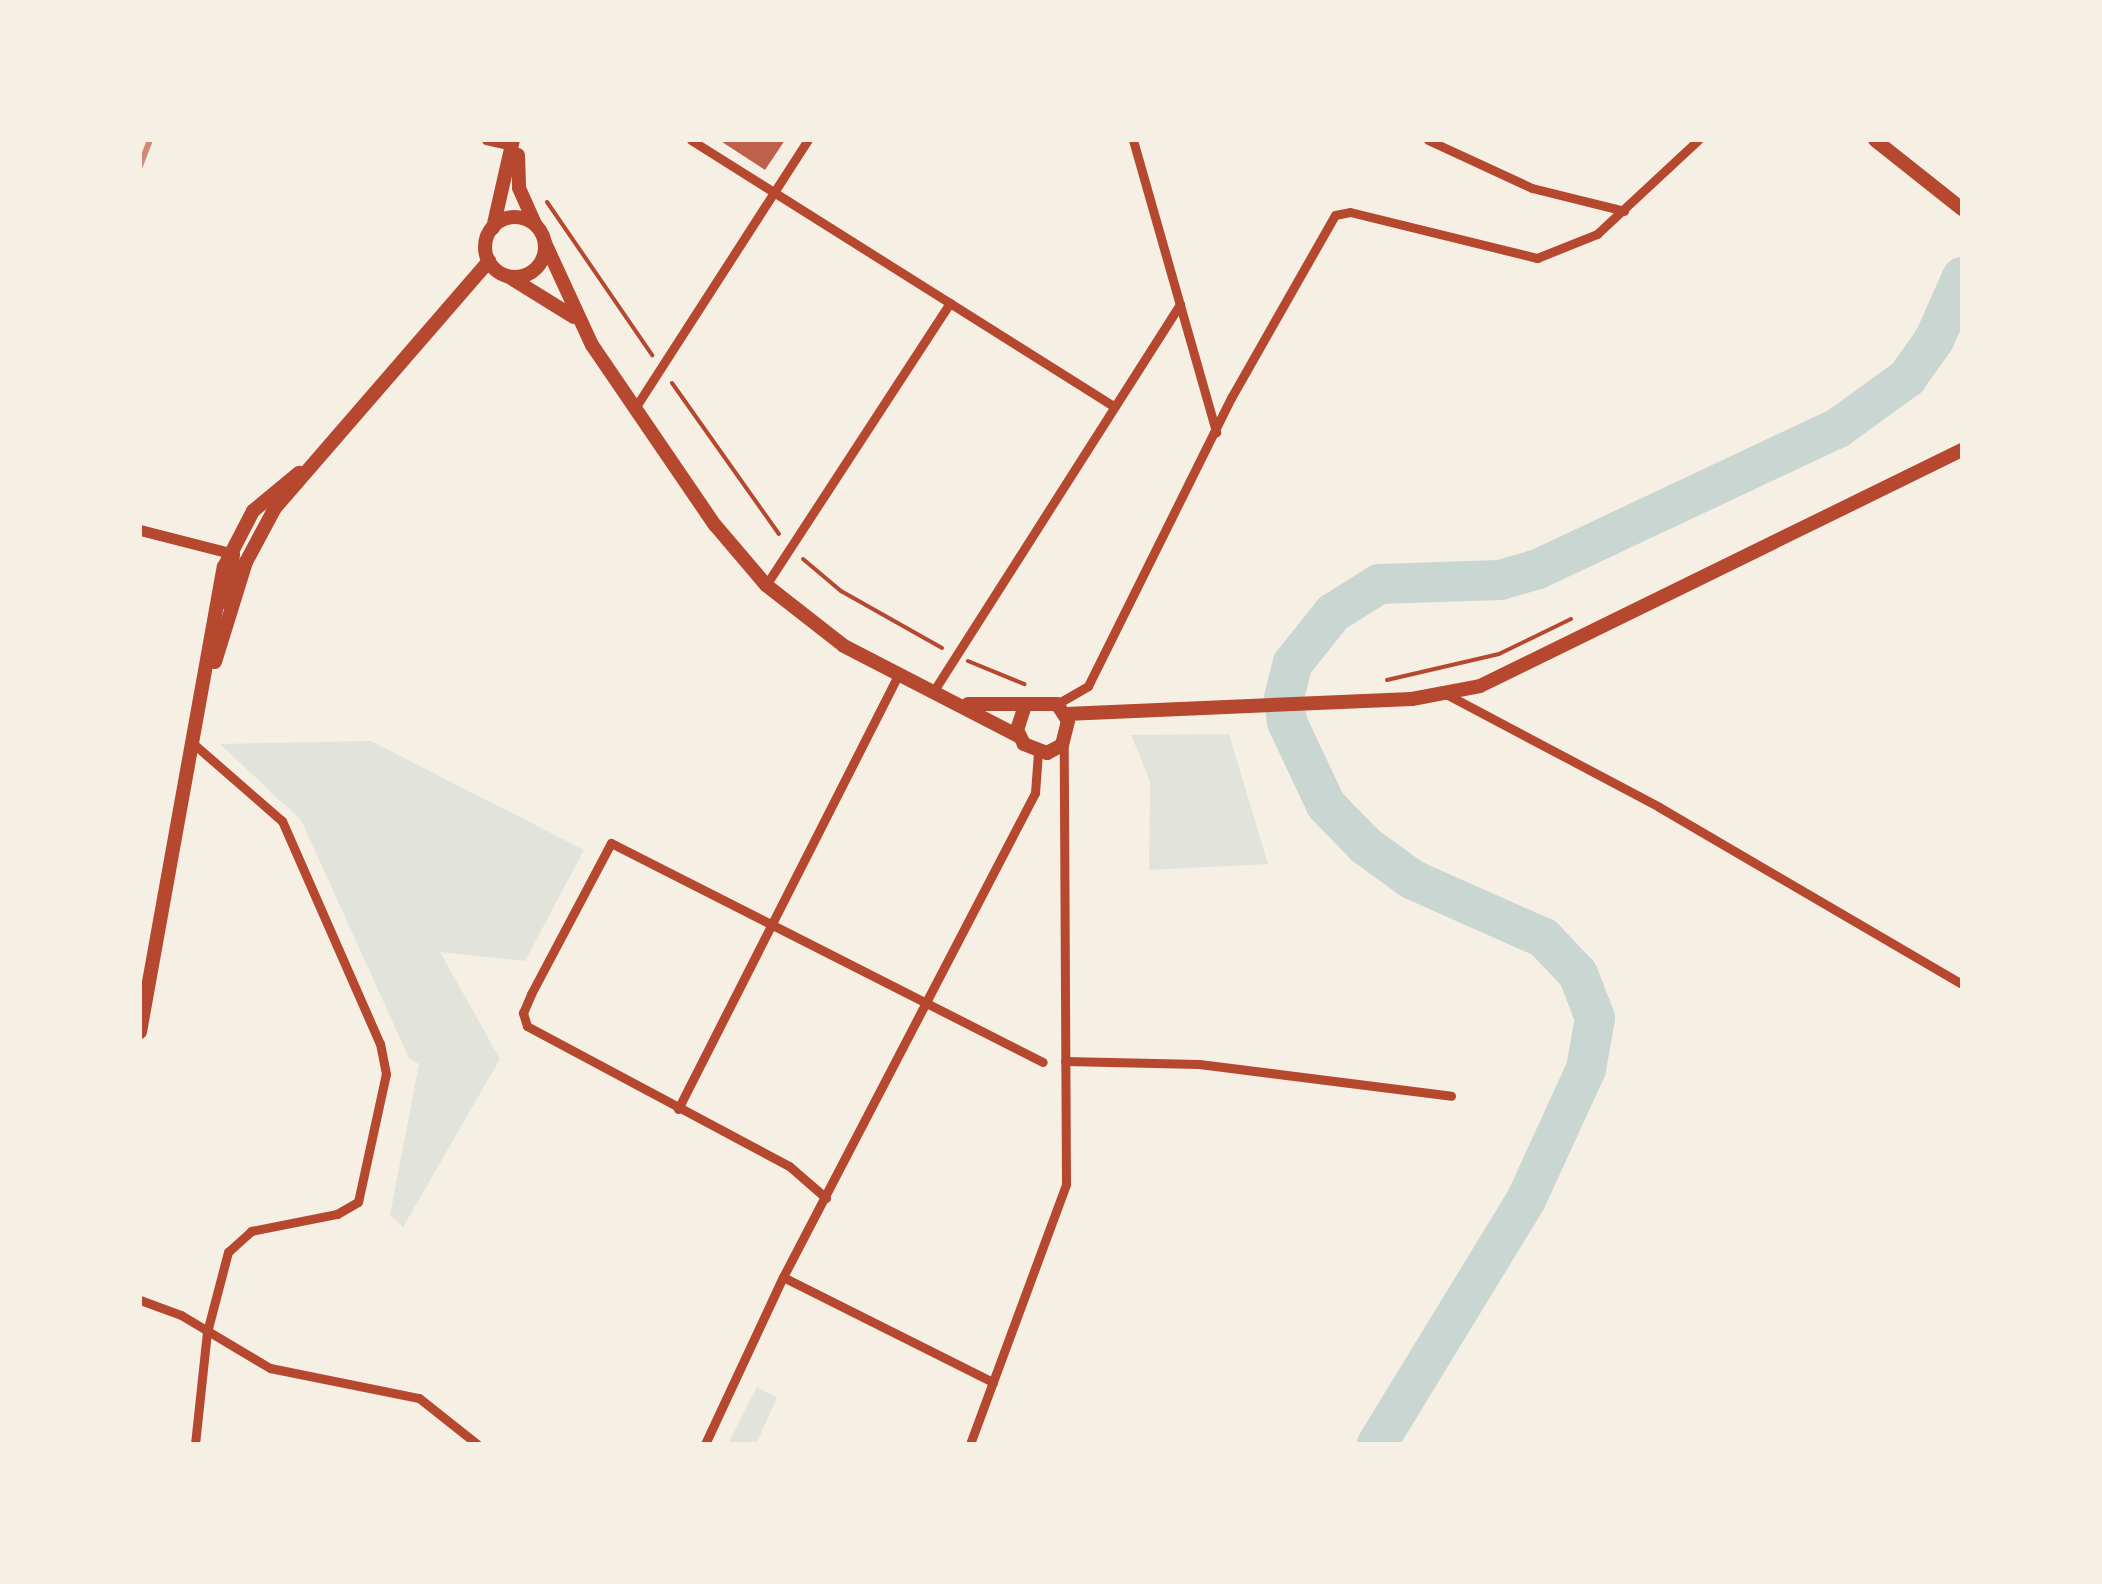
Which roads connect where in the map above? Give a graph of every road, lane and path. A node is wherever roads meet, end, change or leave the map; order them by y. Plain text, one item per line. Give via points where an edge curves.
1 (486, 140) edge
2 (691, 140) edge
3 (808, 140) edge
4 (1132, 140) edge
5 (1428, 140) edge
6 (1698, 140) edge
7 (1876, 140) edge
8 (512, 143) edge
9 (537, 188) dead end
10 (774, 193) junction
11 (1962, 210) edge
12 (1624, 211) junction
13 (536, 226) junction
14 (493, 228) junction
15 (545, 243) junction
16 (489, 262) junction
17 (510, 277) junction
18 (950, 303) junction
19 (1180, 304) junction
20 (574, 317) junction
21 (652, 355) dead end
22 (1112, 405) junction
23 (635, 408) junction
24 (1216, 432) junction
25 (1962, 450) edge
26 (300, 474) junction
27 (140, 530) edge
28 (228, 552) junction
29 (766, 585) junction
30 (1588, 610) dead end
31 (227, 622) junction
32 (964, 659) dead end
33 (898, 676) junction
34 (1410, 678) dead end
35 (1034, 686) dead end
36 (206, 691) junction
37 (933, 692) junction
38 (1446, 694) junction
39 (959, 703) junction
40 (1024, 709) junction
41 (1061, 710) junction
42 (1020, 737) junction
43 (1066, 738) junction
44 (196, 746) junction
45 (1038, 752) junction
46 (772, 924) junction
47 (1962, 984) edge
48 (926, 1002) junction
49 (140, 1032) edge
50 (1065, 1061) junction
51 (1043, 1062) dead end
52 (1452, 1096) dead end
53 (678, 1108) junction
54 (826, 1198) junction
55 (784, 1277) junction
56 (140, 1300) edge
57 (207, 1332) junction
58 (994, 1382) junction
59 (195, 1444) edge
60 (477, 1444) edge
61 (705, 1444) edge
62 (970, 1444) edge

1 - 8 street
2 - 10 street
3 - 10 street
4 - 19 street
5 - 12 street via 1532,188
6 - 12 street
7 - 11 main road
8 - 13 main road via 519,188
8 - 14 main road
9 - 21 path
10 - 18 street
10 - 23 street
12 - 24 street via 1571,249 1527,259 1350,212 1335,215
13 - 14 main road via 518,218
13 - 15 main road
14 - 16 main road via 486,244
15 - 17 main road via 535,270
15 - 20 main road
16 - 17 main road
16 - 26 main road
17 - 20 main road
18 - 22 street
18 - 29 street
19 - 22 street
19 - 24 street
20 - 23 main road
22 - 37 street
23 - 29 main road via 714,525
24 - 41 street via 1088,686
25 - 38 main road via 1530,666
26 - 28 main road via 252,511
26 - 31 main road via 262,529
27 - 28 street
28 - 31 street via 234,558
28 - 36 main road
29 - 33 main road via 820,631
30 - 34 path via 1499,654
31 - 36 main road
32 - 35 path
33 - 37 main road
33 - 46 street
36 - 44 main road
37 - 39 main road
38 - 41 main road via 1224,711
38 - 47 street via 1716,840
39 - 40 main road
39 - 42 main road
40 - 41 main road via 1040,701
40 - 42 main road
41 - 43 main road
42 - 45 main road
43 - 45 main road via 1055,750
43 - 50 street via 1060,783
44 - 49 main road
44 - 57 street via 282,820 386,1067 358,1202 337,1214 237,1239
45 - 48 street via 1035,793
46 - 48 street
46 - 53 street
46 - 53 street via 611,843 524,1018 544,1038
48 - 51 street
48 - 54 street
50 - 52 street via 1199,1064
50 - 58 street via 1065,1192
53 - 54 street via 797,1171
54 - 55 street
55 - 58 street
55 - 61 street
56 - 57 street
57 - 59 street
57 - 60 street via 280,1371 419,1398
58 - 62 street

